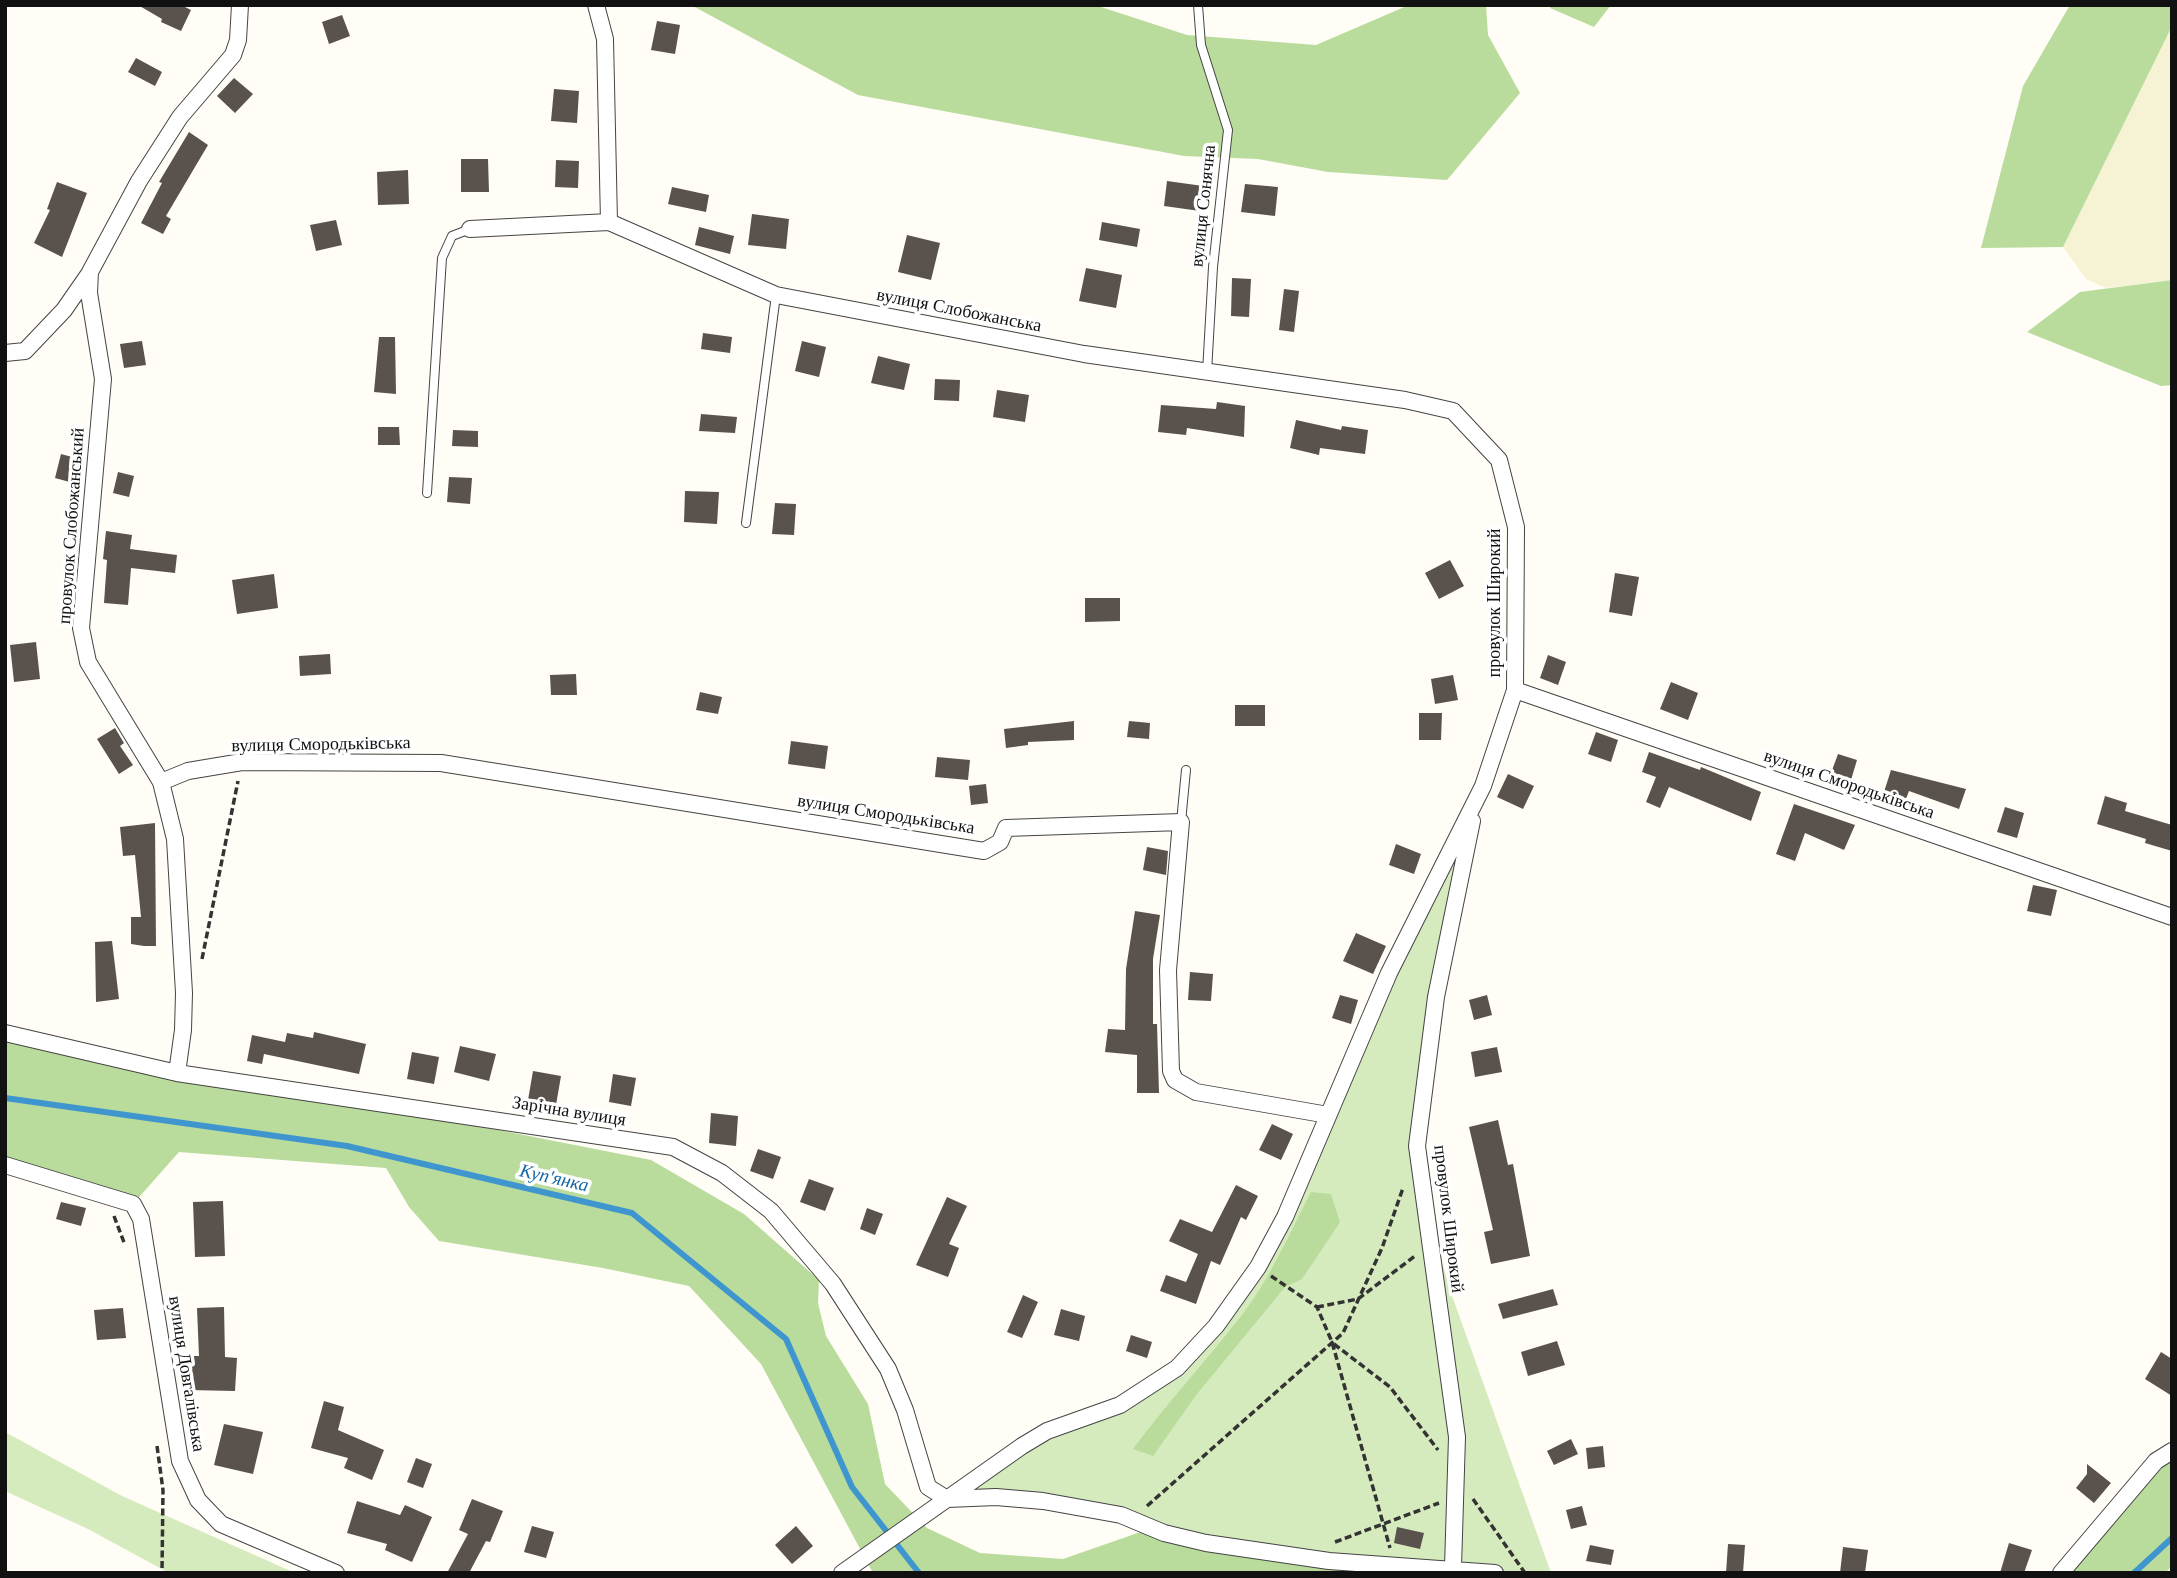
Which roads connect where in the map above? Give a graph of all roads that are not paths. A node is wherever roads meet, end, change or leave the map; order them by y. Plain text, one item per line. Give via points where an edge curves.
1 (240, 5) edge
2 (596, 5) edge
3 (1198, 5) edge
4 (609, 222) junction
5 (470, 229) joint
6 (90, 272) junction
7 (776, 295) junction
8 (5, 353) edge
9 (1207, 372) junction
10 (1453, 411) joint
11 (427, 493) dead end
12 (746, 523) dead end
13 (1515, 690) junction
14 (1186, 770) dead end
15 (162, 782) junction
16 (1478, 796) junction
17 (1181, 822) junction
18 (2172, 917) edge
19 (5, 1033) edge
20 (177, 1073) junction
21 (1328, 1115) junction
22 (5, 1165) edge
23 (2172, 1451) edge
24 (947, 1499) junction
25 (1453, 1567) junction
26 (336, 1573) edge
27 (842, 1573) edge
28 (1495, 1573) edge
29 (2061, 1573) edge

1 - 6 street via 233,55 180,117
2 - 4 street via 605,39
3 - 9 lane, вулиця Сонячна via 1201,45 1228,131
4 - 5 street, вулиця Слобожанська
4 - 7 street, вулиця Слобожанська
5 - 11 lane via 452,236 442,258
6 - 8 street via 64,310 25,351
6 - 15 street, провулок Слобожанський via 89,293 103,379 81,628 88,662
7 - 9 street, вулиця Слобожанська via 1084,354
7 - 12 lane
9 - 10 street, вулиця Слобожанська
10 - 13 street, провулок Широкий via 1499,460 1516,527
13 - 16 street, провулок Широкий
13 - 18 street, вулиця Смородьківська
14 - 17 lane
15 - 17 street, вулиця Смородьківська via 188,771 242,762 440,763 984,851 1000,842 1006,828
15 - 20 street, провулок Слобожанський via 175,839 184,993
16 - 21 street via 1390,972
16 - 25 street, провулок Широкий via 1436,997 1418,1146 1457,1437
17 - 21 street via 1168,970 1175,1080 1196,1093
19 - 20 street, Зарічна вулиця
20 - 24 street, Зарічна вулиця via 673,1147 722,1173 771,1211 833,1284 872,1340 905,1410 929,1487
21 - 24 street via 1286,1217 1258,1267 1216,1326 1177,1368 1121,1405 1047,1431
22 - 26 street, вулиця Довгалівська via 133,1204 141,1219 180,1461 198,1500 221,1524
23 - 29 street via 2156,1461
24 - 25 street via 1043,1501 1131,1520 1206,1543 1329,1561
24 - 27 street
25 - 28 street

